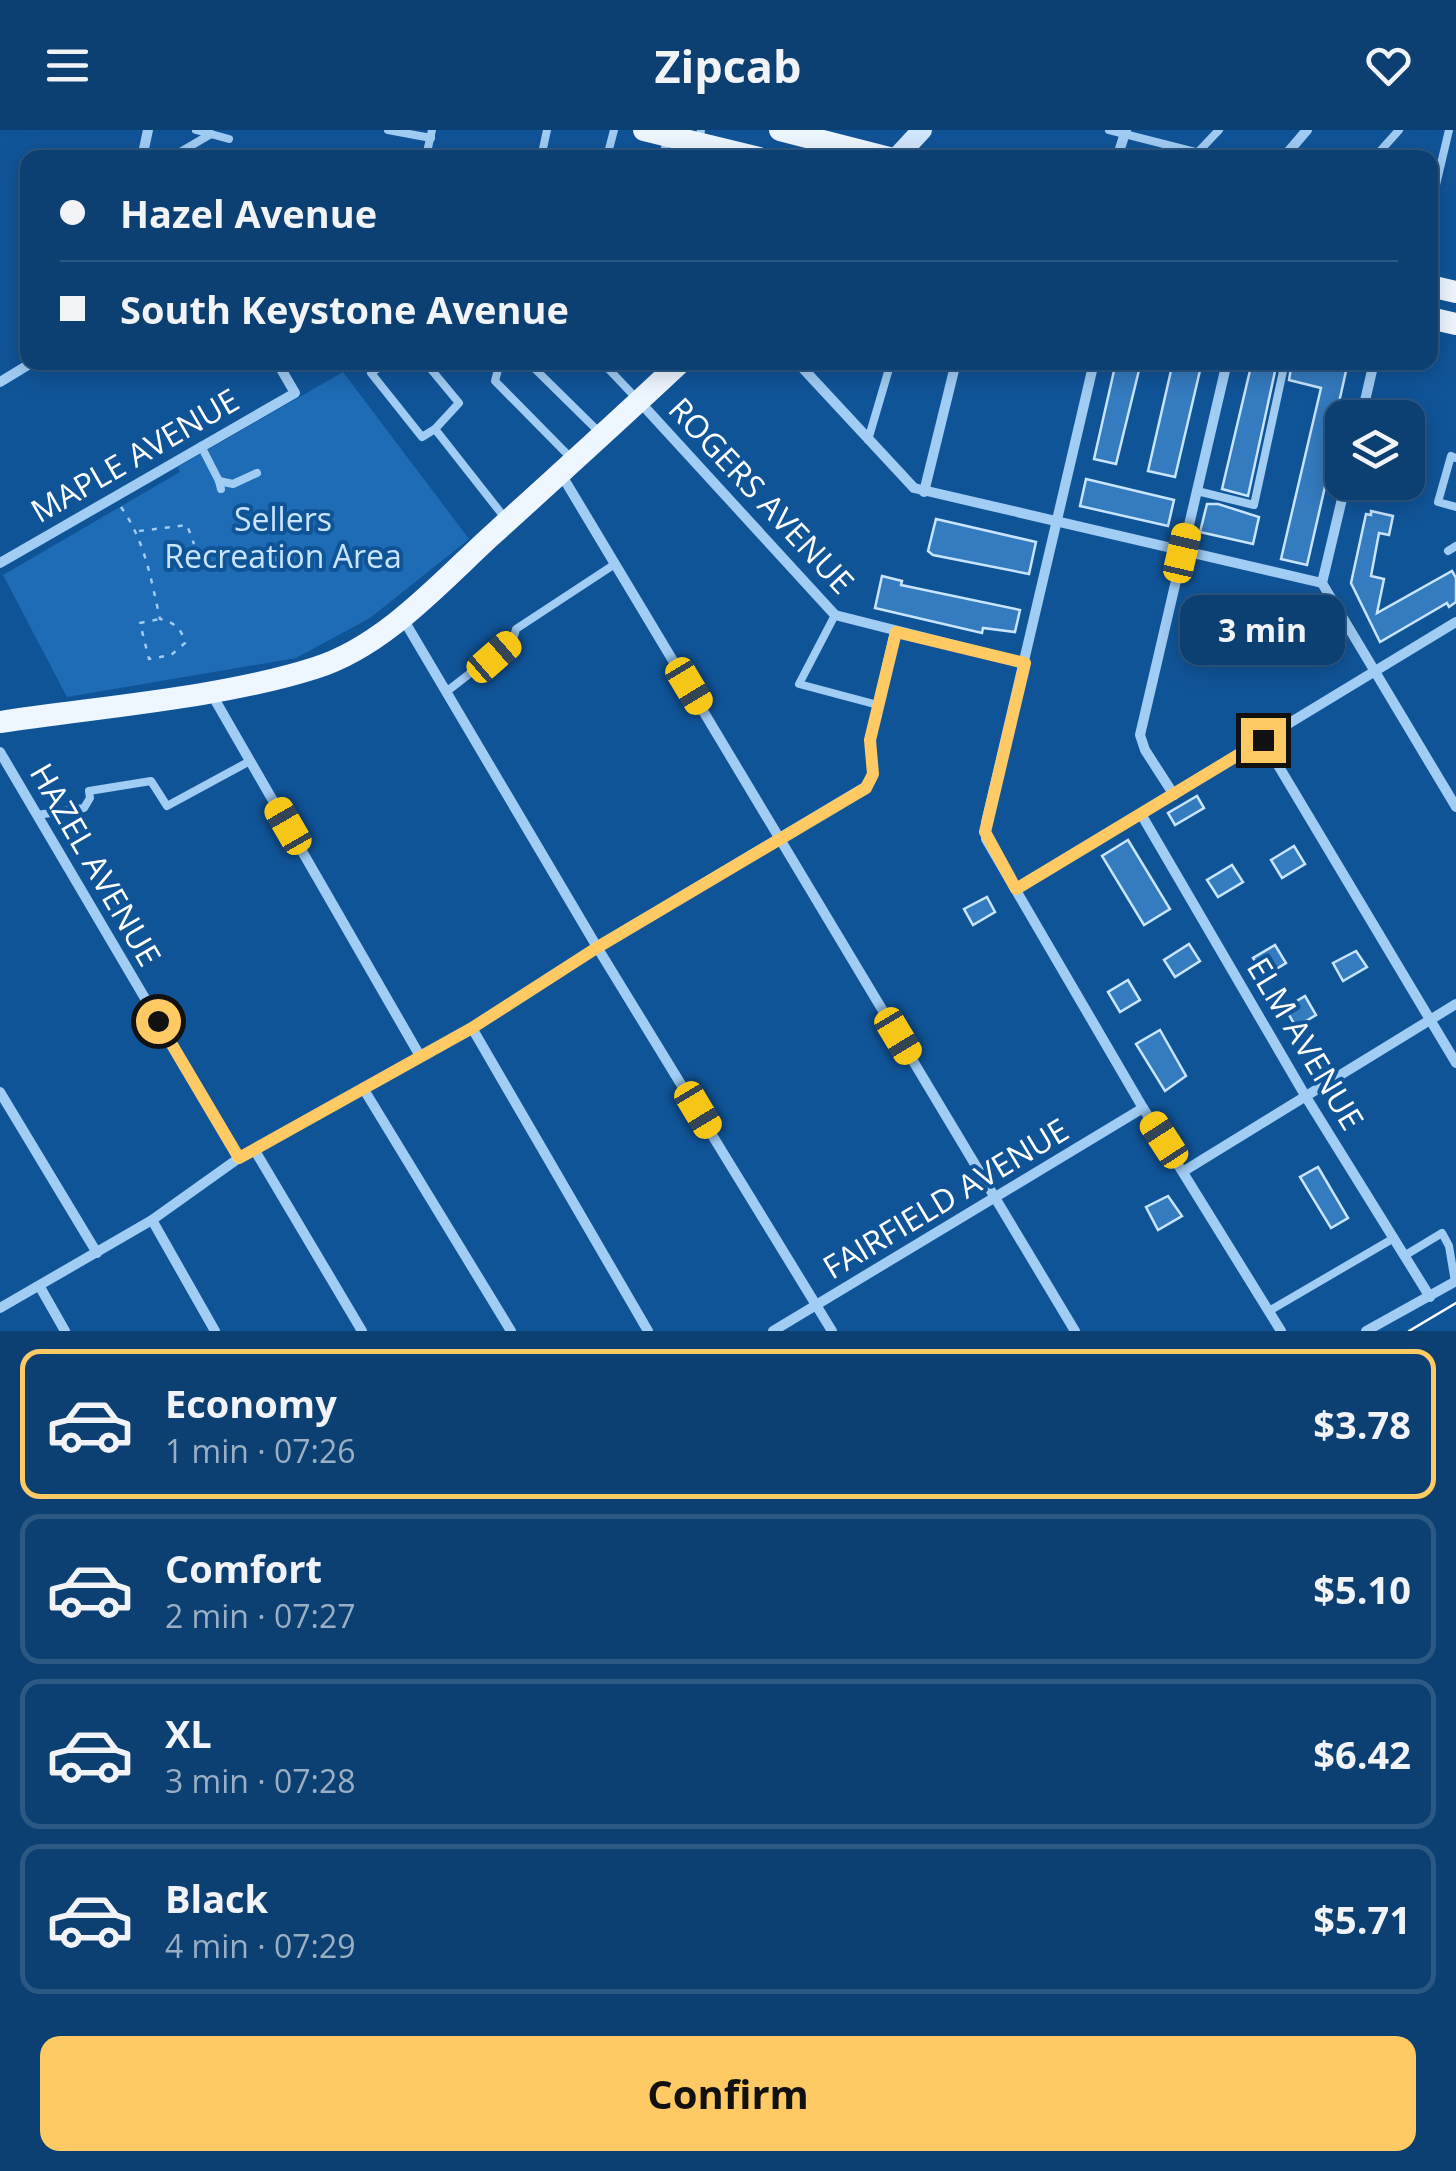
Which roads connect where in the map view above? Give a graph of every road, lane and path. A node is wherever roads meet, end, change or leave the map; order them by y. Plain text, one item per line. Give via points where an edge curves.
1 (148, 130) edge
2 (196, 130) edge
3 (388, 130) edge
4 (644, 130) edge
5 (780, 130) edge
6 (922, 130) edge
7 (1110, 130) edge
8 (1219, 130) edge
9 (1306, 130) edge
10 (1399, 130) edge
11 (1449, 130) edge
12 (1124, 132) edge
13 (211, 134) junction
14 (432, 134) edge
15 (839, 138) edge
16 (229, 139) dead end
17 (698, 143) edge
18 (144, 145) junction
19 (665, 147) edge
20 (143, 150) edge
21 (147, 150) edge
22 (184, 150) edge
23 (725, 150) edge
24 (871, 150) edge
25 (901, 150) edge
26 (1191, 150) edge
27 (1200, 150) edge
28 (1290, 150) edge
29 (1381, 150) edge
30 (1438, 176) edge
31 (282, 370) edge
32 (375, 370) edge
33 (431, 370) edge
34 (497, 370) edge
35 (536, 370) edge
36 (609, 370) edge
37 (673, 370) edge
38 (804, 370) edge
39 (889, 370) edge
40 (954, 370) edge
41 (1092, 370) edge
42 (1226, 370) edge
43 (1283, 370) edge
44 (1372, 370) edge
45 (1365, 400) edge
46 (638, 402) junction
47 (435, 429) junction
48 (602, 435) junction
49 (868, 440) junction
50 (201, 446) junction
51 (1456, 458) edge
52 (567, 467) junction
53 (258, 474) dead end
54 (1197, 491) junction
55 (924, 492) junction
56 (114, 498) junction
57 (1342, 500) edge
58 (1456, 507) edge
59 (508, 522) junction
60 (1056, 524) junction
61 (137, 531) junction
62 (194, 544) dead end
63 (1182, 553) junction
64 (290, 554) dead end
65 (251, 559) dead end
66 (0, 563) edge
67 (615, 564) junction
68 (1322, 583) junction
69 (835, 615) junction
70 (401, 616) junction
71 (161, 622) junction
72 (1456, 622) edge
73 (896, 632) junction
74 (1025, 663) junction
75 (1376, 672) junction
76 (210, 690) junction
77 (446, 692) junction
78 (878, 705) junction
79 (0, 722) edge
80 (1263, 740) junction
81 (0, 752) edge
82 (250, 761) junction
83 (1174, 795) junction
84 (1456, 807) edge
85 (1142, 814) junction
86 (38, 816) junction
87 (781, 839) junction
88 (1016, 889) junction
89 (598, 947) junction
90 (1456, 1004) edge
91 (1430, 1019) junction
92 (472, 1028) junction
93 (420, 1056) junction
94 (1456, 1062) edge
95 (362, 1088) junction
96 (0, 1092) edge
97 (1306, 1097) junction
98 (1143, 1108) junction
99 (254, 1149) junction
100 (239, 1158) junction
101 (1184, 1171) junction
102 (995, 1200) junction
103 (152, 1220) junction
104 (1394, 1238) junction
105 (98, 1253) junction
106 (1404, 1256) junction
107 (1456, 1281) edge
108 (40, 1287) junction
109 (1430, 1298) junction
110 (818, 1306) junction
111 (0, 1308) edge
112 (1269, 1311) junction
113 (65, 1331) edge
114 (215, 1331) edge
115 (362, 1331) edge
116 (511, 1331) edge
117 (648, 1331) edge
118 (772, 1331) edge
119 (832, 1331) edge
120 (1074, 1331) edge
121 (1281, 1331) edge
122 (1366, 1331) edge

1 - 18 street
2 - 13 lane
3 - 14 lane
4 - 19 main road
5 - 15 main road
6 - 25 main road
7 - 12 lane
8 - 27 lane
9 - 28 street
10 - 29 lane
11 - 30 lane
12 - 26 lane
13 - 16 lane
13 - 22 lane
15 - 24 main road
17 - 19 main road
17 - 23 main road
18 - 20 street
18 - 21 street
31 - 50 street, MAPLE AVENUE via 295,394
32 - 47 lane via 371,373 422,437
33 - 47 lane via 460,402
34 - 52 lane via 494,381
35 - 48 lane
36 - 46 lane
37 - 46 main road
38 - 49 street
39 - 49 lane
40 - 55 street
41 - 60 street
42 - 54 street
43 - 54 lane via 1254,505
44 - 45 street
46 - 48 main road
46 - 69 street, ROGERS AVENUE
47 - 59 lane
48 - 52 main road
49 - 55 street
50 - 53 lane via 220,485
50 - 56 street, MAPLE AVENUE
51 - 58 lane via 1451,456 1438,502
52 - 59 main road
52 - 67 street
54 - 63 street
55 - 60 street
56 - 61 path
56 - 66 street, MAPLE AVENUE
57 - 68 street
59 - 70 main road
60 - 63 street
60 - 74 street
61 - 62 path via 187,525
61 - 71 path
63 - 68 street
63 - 83 street via 1140,735
64 - 65 lane via 270,562
67 - 77 lane via 516,629 513,640
67 - 87 street
68 - 75 street
69 - 73 street, ROGERS AVENUE
69 - 78 lane via 799,684
70 - 76 main road via 317,668
70 - 77 street
71 - 71 path via 170,621 185,643 149,659 140,623
72 - 75 street
73 - 74 street, ROGERS AVENUE
73 - 78 street
74 - 88 street via 985,832
75 - 80 street
75 - 84 street
76 - 79 main road
76 - 82 street
77 - 89 street
78 - 87 street via 869,784
80 - 83 street
80 - 91 street
81 - 86 street, HAZEL AVENUE
82 - 86 lane via 167,806 151,781 89,791 84,808
82 - 93 street
83 - 85 street
85 - 88 street
85 - 97 street, ELM AVENUE
86 - 100 street, HAZEL AVENUE
87 - 89 street
87 - 102 street
88 - 98 street
89 - 92 street
89 - 110 street
90 - 91 street
91 - 94 street
91 - 97 street
92 - 93 street
92 - 117 street
93 - 95 street
95 - 99 street
95 - 116 street
96 - 105 street
97 - 101 street
97 - 104 street, ELM AVENUE
98 - 101 street
98 - 102 street, FAIRFIELD AVENUE
99 - 100 street
99 - 115 street
100 - 103 street
101 - 112 street
102 - 110 street, FAIRFIELD AVENUE
102 - 120 street
103 - 105 street
103 - 114 street
104 - 106 street, ELM AVENUE
104 - 112 lane
105 - 108 street
106 - 107 lane via 1442,1234
106 - 109 street, ELM AVENUE
107 - 109 street
108 - 111 street
108 - 113 street
109 - 122 street
110 - 118 street, FAIRFIELD AVENUE
110 - 119 street
112 - 121 street

